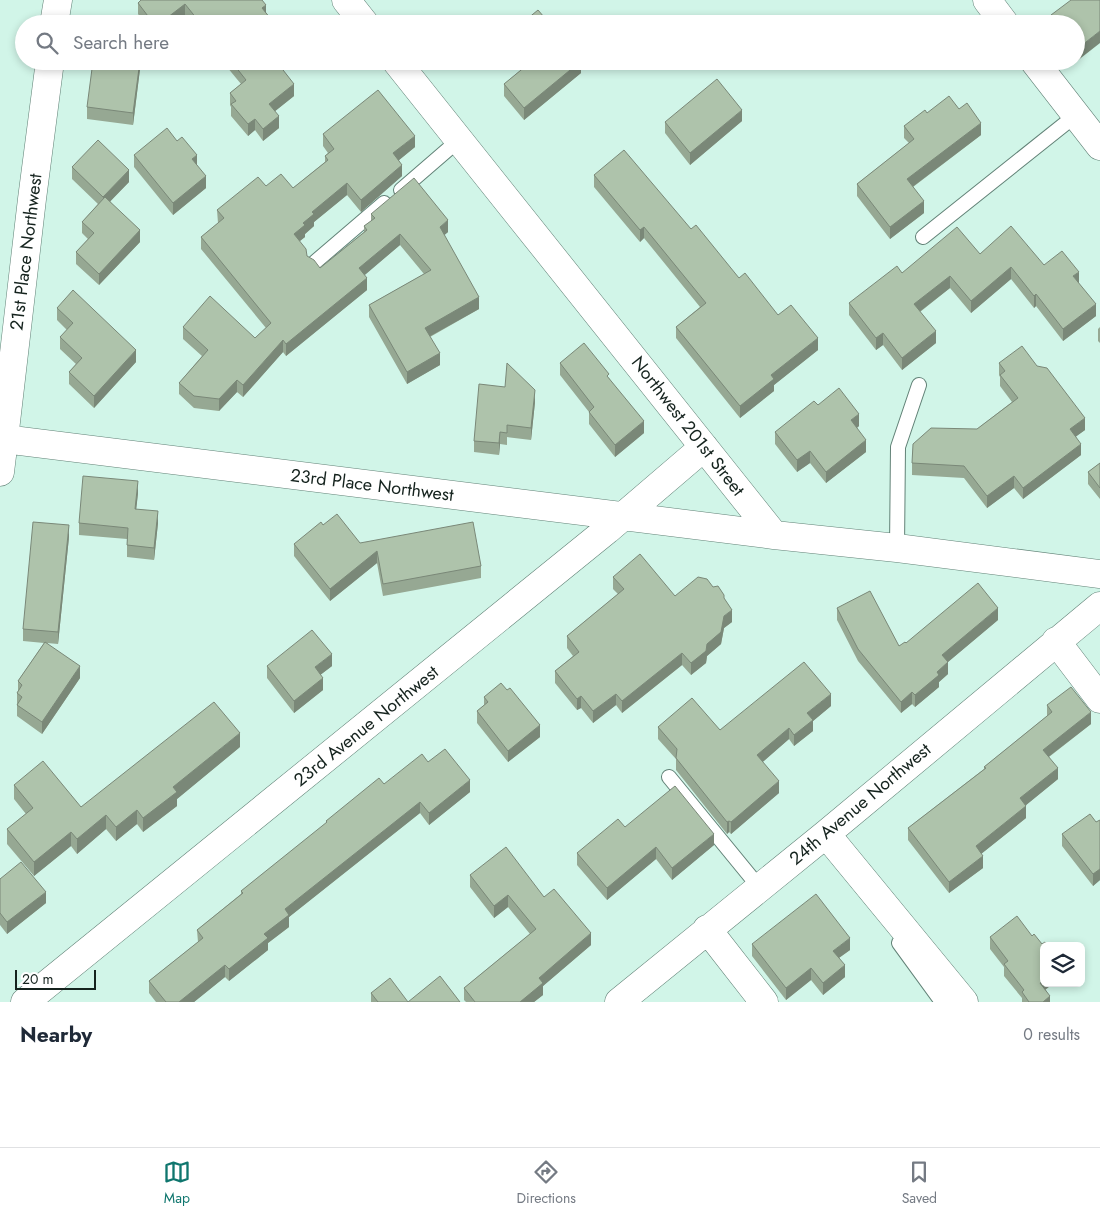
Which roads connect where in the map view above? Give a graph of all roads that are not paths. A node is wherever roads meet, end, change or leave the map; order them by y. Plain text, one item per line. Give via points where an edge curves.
1 (58, 0) edge
2 (346, 0) edge
3 (987, 0) edge
4 (56, 15) edge
5 (358, 15) edge
6 (999, 15) edge
7 (49, 70) edge
8 (403, 70) edge
9 (1041, 70) edge
10 (1076, 115) junction
11 (460, 140) junction
12 (1100, 146) edge
13 (923, 237) dead end
14 (314, 263) edge
15 (918, 385) dead end
16 (2, 438) edge
17 (704, 447) junction
18 (0, 472) edge
19 (624, 516) junction
20 (774, 535) junction
21 (897, 548) junction
22 (1100, 574) edge
23 (1100, 606) edge
24 (1056, 641) junction
25 (1100, 699) edge
26 (668, 777) dead end
27 (826, 834) junction
28 (867, 883) junction
29 (760, 887) junction
30 (707, 929) junction
31 (25, 1002) edge
32 (619, 1002) edge
33 (764, 1002) edge
34 (942, 1002) edge
35 (964, 1002) edge

1 - 4 street
2 - 5 street
3 - 6 street
7 - 16 street, 21st Place Northwest
8 - 11 street, Northwest 201st Street
9 - 10 street
10 - 12 street
10 - 13 lane
11 - 14 lane
11 - 17 street, Northwest 201st Street
15 - 21 lane via 898,447
16 - 18 street
16 - 19 street, 23rd Place Northwest
17 - 19 street, 23rd Avenue Northwest
17 - 20 street, Northwest 201st Street
19 - 20 street, 23rd Place Northwest
19 - 31 street, 23rd Avenue Northwest
20 - 21 street
21 - 22 street
23 - 24 street, 24th Avenue Northwest
24 - 25 street
24 - 27 street, 24th Avenue Northwest
26 - 29 lane
27 - 28 street
27 - 29 street, 24th Avenue Northwest
28 - 34 lane via 866,898
28 - 35 street
29 - 30 street, 24th Avenue Northwest
30 - 32 street, 24th Avenue Northwest
30 - 33 street

